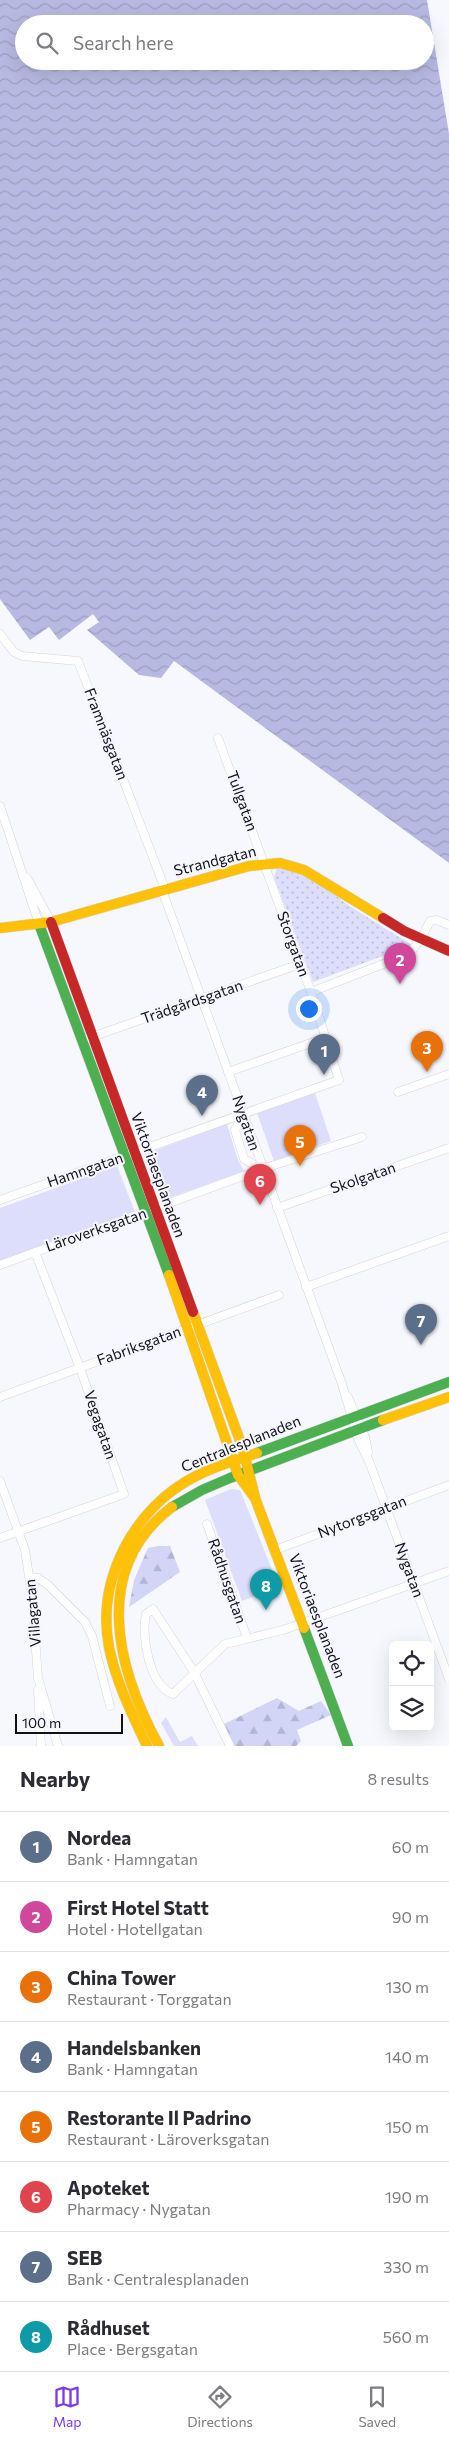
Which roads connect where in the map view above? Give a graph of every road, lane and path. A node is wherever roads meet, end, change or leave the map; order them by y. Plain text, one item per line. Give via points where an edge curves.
1 (0, 634) edge
2 (218, 738) dead end
3 (0, 806) edge
4 (22, 867) junction
5 (266, 869) junction
6 (163, 889) junction
7 (51, 922) junction
8 (39, 924) junction
9 (449, 925) edge
10 (0, 928) edge
11 (421, 939) junction
12 (449, 951) edge
13 (300, 964) junction
14 (311, 992) junction
15 (202, 997) junction
16 (88, 1038) junction
17 (326, 1038) junction
18 (228, 1072) junction
19 (449, 1074) edge
20 (339, 1080) joint
21 (398, 1092) dead end
22 (243, 1115) junction
23 (362, 1137) dead end
24 (449, 1148) edge
25 (129, 1154) junction
26 (262, 1169) junction
27 (0, 1200) edge
28 (277, 1208) junction
29 (151, 1211) junction
30 (449, 1236) edge
31 (36, 1252) junction
32 (0, 1265) edge
33 (306, 1287) junction
34 (279, 1295) dead end
35 (193, 1327) junction
36 (80, 1368) junction
37 (449, 1382) edge
38 (0, 1397) edge
39 (449, 1397) edge
40 (354, 1416) junction
41 (358, 1429) junction
42 (245, 1456) junction
43 (234, 1460) junction
44 (250, 1470) junction
45 (238, 1475) junction
46 (0, 1482) edge
47 (449, 1485) edge
48 (255, 1498) junction
49 (386, 1508) junction
50 (206, 1524) dead end
51 (19, 1532) junction
52 (0, 1538) edge
53 (275, 1550) junction
54 (449, 1571) edge
55 (30, 1577) junction
56 (414, 1584) junction
57 (303, 1623) junction
58 (247, 1638) junction
59 (446, 1662) edge
60 (194, 1672) junction
61 (38, 1678) junction
62 (449, 1679) edge
63 (110, 1706) dead end
64 (41, 1746) edge
65 (58, 1746) edge
66 (147, 1746) edge
67 (159, 1746) edge
68 (230, 1746) edge
69 (348, 1746) edge

1 - 6 street, Framnäsgatan via 14,652 22,656 78,661
2 - 5 street, Tullgatan
3 - 4 street, Viktoriaesplanaden
4 - 7 street, Viktoriaesplanaden
4 - 8 street, Viktoriaesplanaden
5 - 6 main road, Strandgatan via 249,866
5 - 11 main road, Strandgatan via 280,863 304,870
5 - 13 street, Storgatan
6 - 7 main road, Strandgatan
6 - 15 street, Nygatan
7 - 8 main road, Strandgatan
7 - 16 main road, Viktoriaesplanaden
8 - 10 main road, Strandgatan
8 - 16 main road, Viktoriaesplanaden
9 - 11 street via 430,921
11 - 12 main road, Strandgatan
11 - 14 street via 409,954
13 - 14 street, Storgatan
13 - 15 street, Trädgårdsgatan
14 - 17 street, Storgatan
15 - 16 street, Trädgårdsgatan
15 - 18 street, Nygatan
16 - 25 main road, Viktoriaesplanaden
17 - 18 street
17 - 20 street, Storgatan
18 - 22 street, Nygatan
19 - 21 street
20 - 22 street, Hamngatan
22 - 25 street, Hamngatan
22 - 26 street, Nygatan
22 - 26 street via 235,1130 244,1159
23 - 26 street, Läroverksgatan
24 - 28 street, Skolgatan
25 - 27 street, Hamngatan
25 - 29 main road, Viktoriaesplanaden
26 - 28 street, Nygatan
26 - 29 street, Läroverksgatan
28 - 33 street, Nygatan
29 - 31 street, Läroverksgatan
29 - 35 main road, Viktoriaesplanaden
30 - 33 street
31 - 32 street, Läroverksgatan
31 - 36 street, Vegagatan
33 - 40 street, Nygatan
34 - 35 street, Fabriksgatan
35 - 36 street, Fabriksgatan
35 - 42 main road, Viktoriaesplanaden
35 - 43 main road, Viktoriaesplanaden
36 - 38 street, Fabriksgatan
36 - 51 street, Vegagatan via 124,1494
37 - 40 main road, Centralesplanaden
39 - 41 main road, Centralesplanaden
40 - 41 street, Nygatan
40 - 42 main road, Centralesplanaden
41 - 44 main road, Centralesplanaden
41 - 49 street, Nygatan
42 - 43 main road, Centralesplanaden
42 - 44 main road, Viktoriaesplanaden
43 - 45 main road, Viktoriaesplanaden
43 - 66 main road, Centralesplanaden via 181,1484 152,1507 127,1541 111,1579 107,1613 110,1647 120,1683
44 - 45 main road, Centralesplanaden
44 - 48 main road, Viktoriaesplanaden
45 - 48 main road, Viktoriaesplanaden
45 - 67 main road, Centralesplanaden via 198,1491 161,1516 136,1548 122,1582 118,1613 120,1646
46 - 51 street, Villagatan
47 - 49 street, Nytorgsgatan
48 - 53 main road, Viktoriaesplanaden
49 - 53 street, Nytorgsgatan
49 - 56 street, Nygatan
50 - 58 street, Rådhusgatan
51 - 52 street
51 - 55 street, Villagatan
53 - 57 main road, Viktoriaesplanaden
54 - 56 street
55 - 61 street, Villagatan
55 - 63 street via 48,1585 86,1622
56 - 57 street
56 - 59 street, Nygatan
57 - 58 street
57 - 69 main road, Viktoriaesplanaden
58 - 60 street via 225,1644
59 - 62 street, Nygatan
60 - 60 street via 173,1694 166,1692 153,1673 142,1628 146,1614 153,1609
60 - 68 street
61 - 64 street
61 - 65 street, Villagatan

